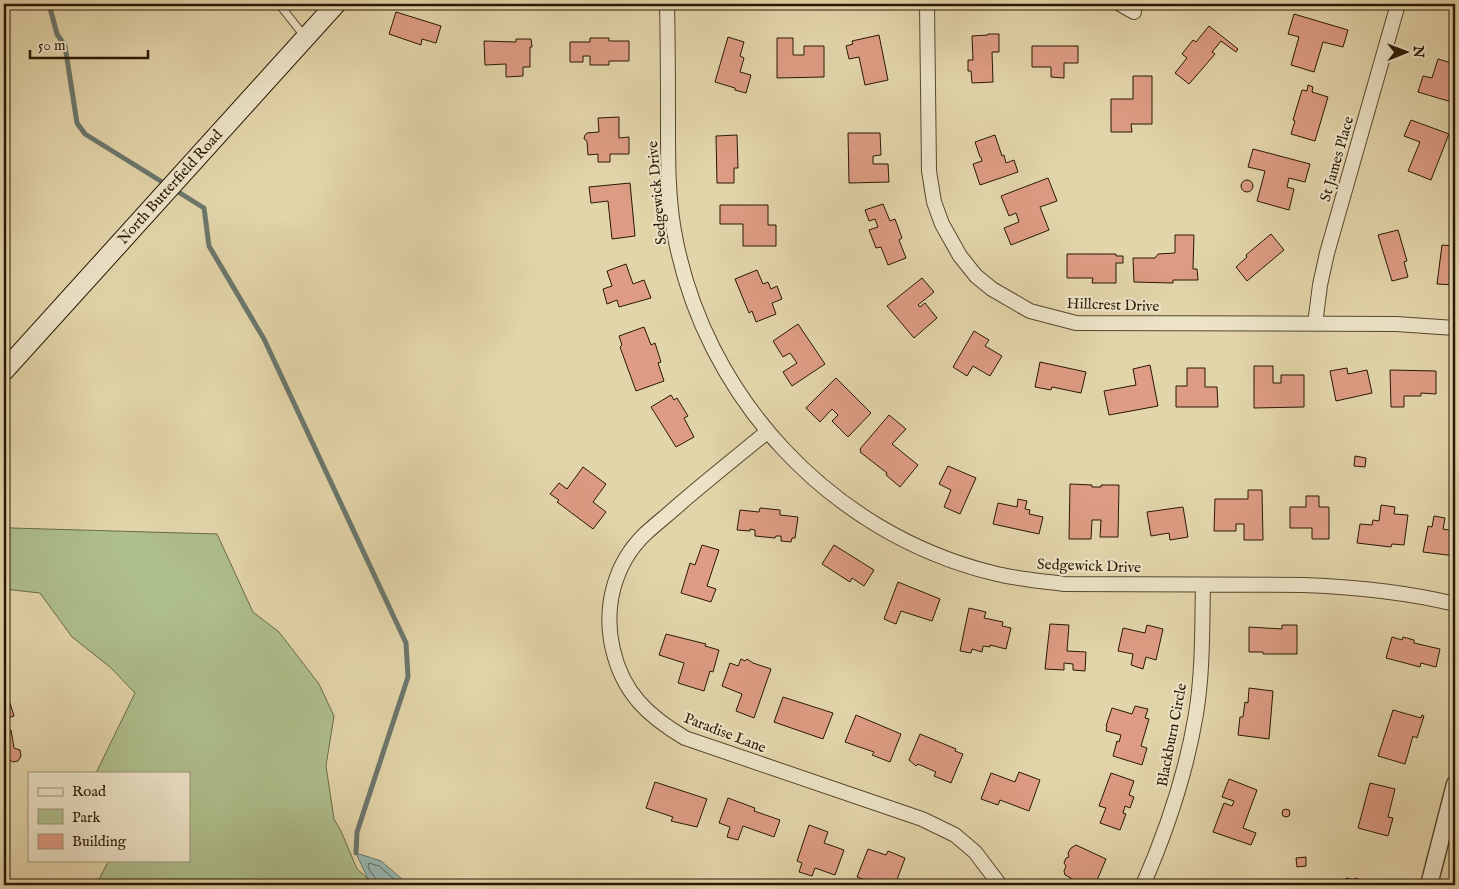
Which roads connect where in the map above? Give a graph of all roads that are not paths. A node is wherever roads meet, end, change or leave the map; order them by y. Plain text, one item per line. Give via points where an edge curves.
1 (278, 4) edge
2 (336, 4) edge
3 (667, 4) edge
4 (927, 4) edge
5 (1120, 4) edge
6 (1398, 4) edge
7 (1134, 12) dead end
8 (306, 38) junction
9 (1316, 324) junction
10 (1455, 328) edge
11 (4, 371) edge
12 (768, 432) junction
13 (1203, 584) junction
14 (1455, 604) edge
15 (1455, 784) edge
16 (1000, 885) edge
17 (1143, 885) edge
18 (1428, 885) edge

1 - 8 lane
2 - 8 main road, North Butterfield Road
3 - 12 street, Sedgewick Drive via 668,176 678,252 706,336 734,388
4 - 9 street, Hillcrest Drive via 929,172 934,202 960,256 992,290 1030,311 1076,323
5 - 7 street
6 - 9 street, St James Place via 1326,253
8 - 11 main road, North Butterfield Road
9 - 10 street, Hillcrest Drive
12 - 13 street, Sedgewick Drive via 830,494 894,535 944,557 993,573 1064,584
12 - 16 street, Paradise Lane via 644,535 620,570 610,603 610,637 622,678 647,711 685,738 922,819 955,835 975,852
13 - 14 street, Sedgewick Drive via 1342,586 1422,596
13 - 17 street, Blackburn Circle via 1201,666 1188,758 1165,834
15 - 18 street

